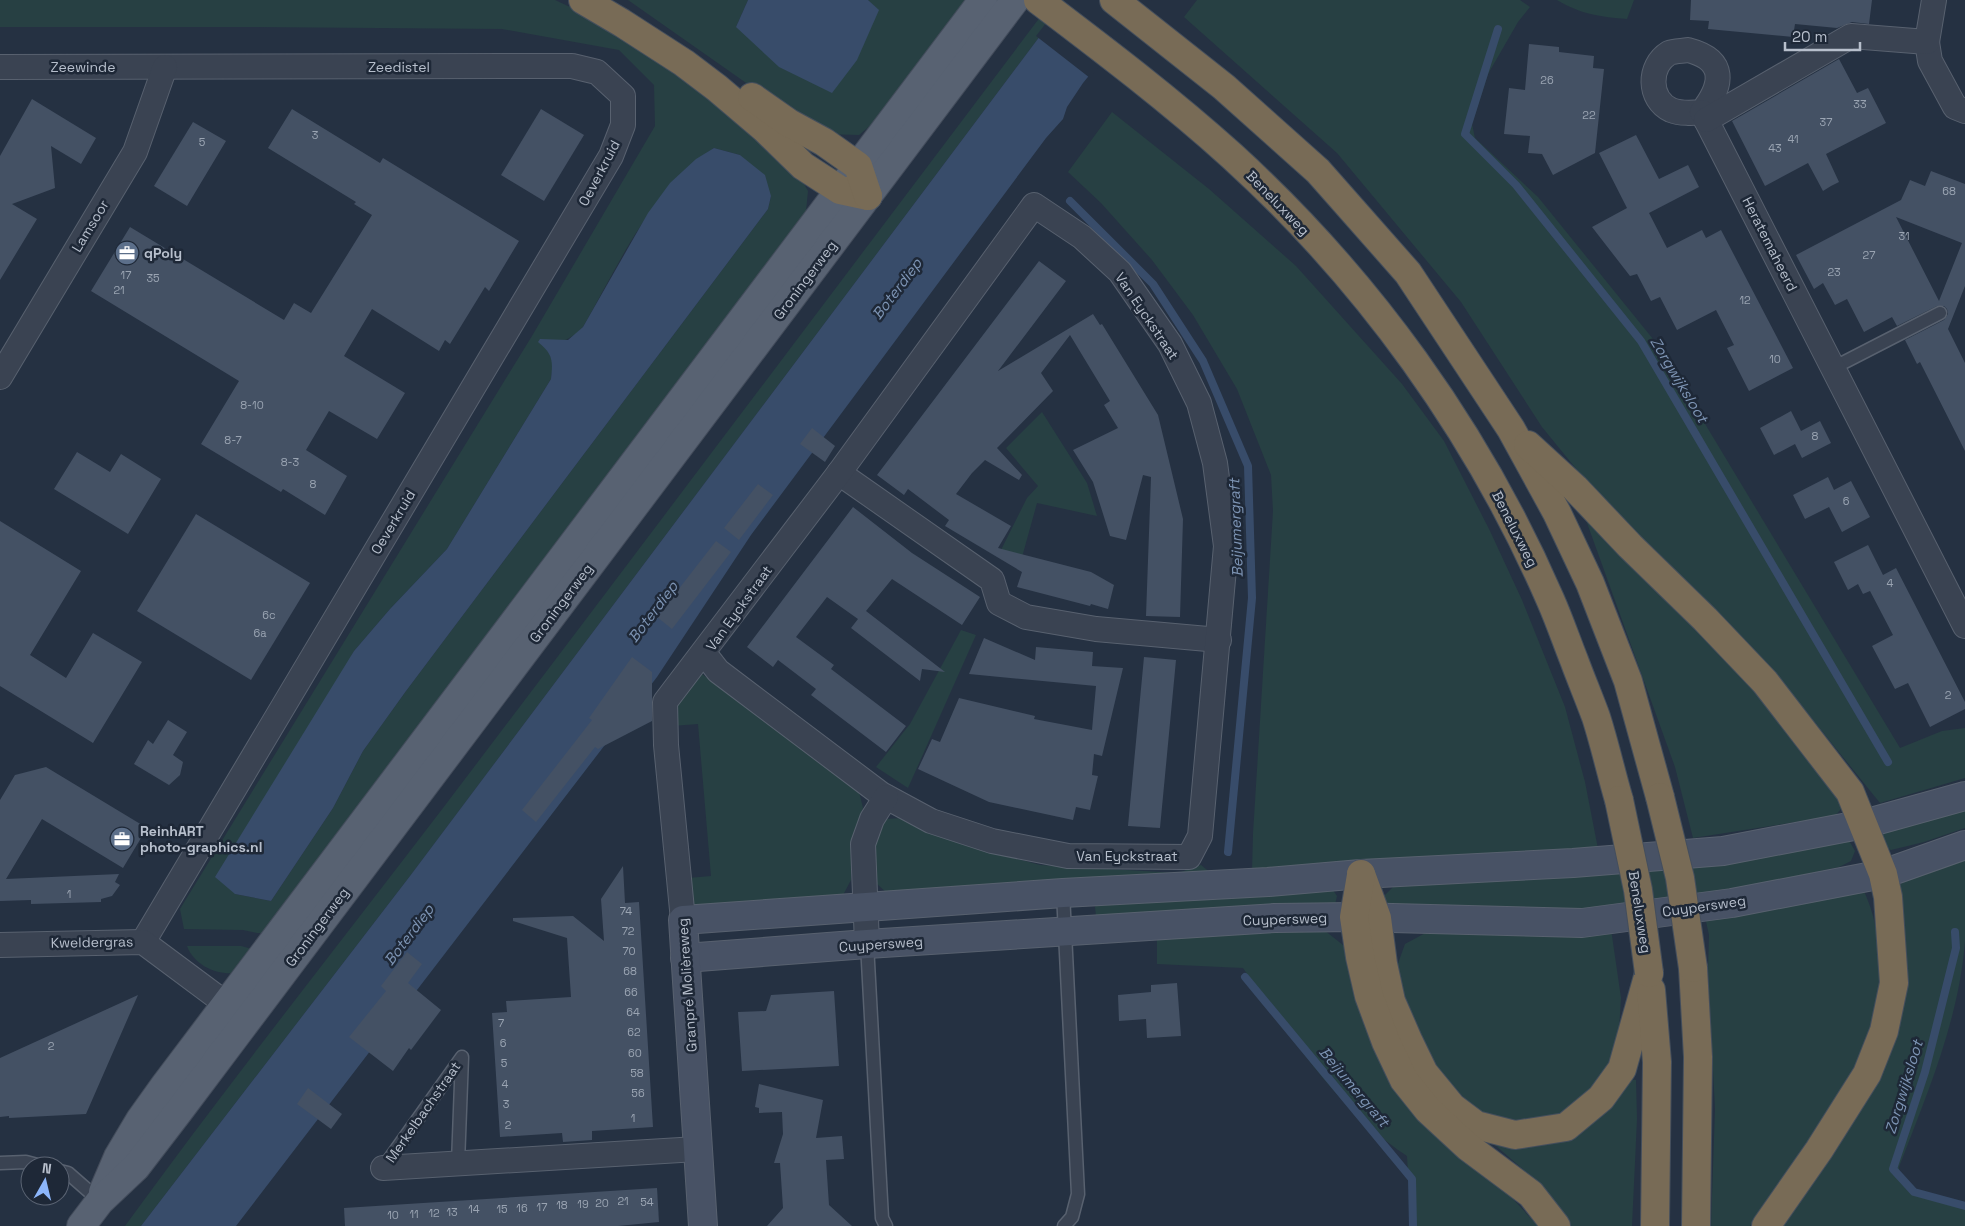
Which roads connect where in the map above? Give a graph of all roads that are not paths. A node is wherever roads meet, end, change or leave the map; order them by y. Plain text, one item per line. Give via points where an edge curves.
1 (583, 0) edge
2 (616, 0) edge
3 (983, 0) edge
4 (1015, 0) edge
5 (1038, 0) edge
6 (1114, 0) edge
7 (1934, 0) edge
8 (1927, 42) junction
9 (0, 67) edge
10 (165, 68) junction
11 (623, 96) joint
12 (1965, 111) edge
13 (858, 166) junction
14 (840, 190) junction
15 (868, 196) junction
16 (1940, 313) dead end
17 (1833, 368) junction
18 (0, 378) edge
19 (1511, 429) junction
20 (839, 473) junction
21 (1962, 614) edge
22 (1219, 640) junction
23 (704, 653) junction
24 (1965, 796) edge
25 (886, 798) junction
26 (1864, 824) junction
27 (1965, 845) edge
28 (1361, 874) junction
29 (1883, 874) junction
30 (1063, 893) junction
31 (865, 907) junction
32 (1365, 918) junction
33 (683, 920) junction
34 (1066, 932) junction
35 (144, 942) junction
36 (867, 944) junction
37 (0, 945) edge
38 (685, 958) junction
39 (1649, 973) junction
40 (226, 1003) junction
41 (248, 1019) junction
42 (697, 1149) junction
43 (20, 1162) edge
44 (0, 1163) edge
45 (458, 1163) junction
46 (383, 1168) joint
47 (70, 1174) edge
48 (100, 1201) junction
49 (81, 1226) edge
50 (703, 1226) edge
51 (886, 1226) edge
52 (1064, 1226) edge
53 (1556, 1226) edge
54 (1655, 1226) edge
55 (1696, 1226) edge
56 (1766, 1226) edge

1 - 14 highway via 697,73 764,128 803,166
2 - 13 highway via 690,48 789,123
3 - 13 main road, Groningerweg
4 - 15 main road, Groningerweg
5 - 39 highway, Beneluxweg, bridge via 1134,74 1233,157 1298,221 1389,327 1476,454 1551,600 1596,717 1619,800 1638,890
6 - 19 highway via 1224,87 1318,172 1408,273
7 - 8 street
8 - 12 street via 1930,61 1955,107
8 - 17 street, Heratemaheerd via 1851,36 1704,116
9 - 10 street, Zeewinde
10 - 11 street, Zeedistel via 572,66 597,72
10 - 18 street, Lamsoor via 135,152
11 - 35 street, Oeverkruid via 623,125 612,156
13 - 14 main road, Groningerweg
13 - 15 highway
14 - 15 highway
14 - 40 main road, Groningerweg
15 - 41 main road, Groningerweg
16 - 17 lane
17 - 21 street, Heratemaheerd
19 - 26 highway via 1575,488 1765,682 1850,792
19 - 55 highway, bridge via 1557,513 1590,583 1628,681 1680,878 1693,968 1698,1058
20 - 22 street via 992,580 999,603 1026,617 1096,630
20 - 22 street, Van Eyckstraat via 1034,205 1082,237 1120,272 1170,344 1199,404 1215,463 1226,546
20 - 23 street, Van Eyckstraat
22 - 25 street, Van Eyckstraat via 1200,836 1189,857 1068,856 992,841 931,821
23 - 25 street, Van Eyckstraat via 718,671
23 - 33 street, Granpré Molièreweg via 665,702 666,745
24 - 26 street
25 - 31 street via 872,819 863,844
26 - 28 street via 1723,851
26 - 29 highway
27 - 29 street, Cuypersweg
28 - 30 street
28 - 32 highway
29 - 32 street, Cuypersweg via 1732,903 1582,923
29 - 56 highway via 1888,897 1894,983 1884,1031 1867,1074
30 - 31 street
30 - 34 lane
31 - 33 street
31 - 36 street
32 - 34 street, Cuypersweg via 1275,918
32 - 39 highway via 1383,964 1391,1001 1424,1073 1452,1107 1476,1126 1515,1135 1566,1127 1601,1098 1622,1069
32 - 53 highway via 1360,957 1369,996 1404,1080 1428,1110 1468,1147 1531,1194
33 - 38 street, Granpré Molièreweg
34 - 36 street, Cuypersweg
34 - 52 lane via 1078,1194 1072,1218
35 - 37 street, Kweldergras
35 - 40 street, Kweldergras
36 - 38 street, Cuypersweg
36 - 51 lane via 882,1218
38 - 42 street, Granpré Molièreweg
39 - 54 highway, Beneluxweg via 1657,1062
40 - 41 street, Kweldergras
40 - 48 main road, Groningerweg via 140,1120 118,1157
41 - 48 main road, Groningerweg via 136,1167
42 - 45 street, Merkelbachstraat
42 - 50 street, Granpré Molièreweg
43 - 44 lane
45 - 46 street, Merkelbachstraat
45 - 46 lane, Merkelbachstraat via 462,1057
47 - 48 lane
48 - 49 main road, Groningerweg

